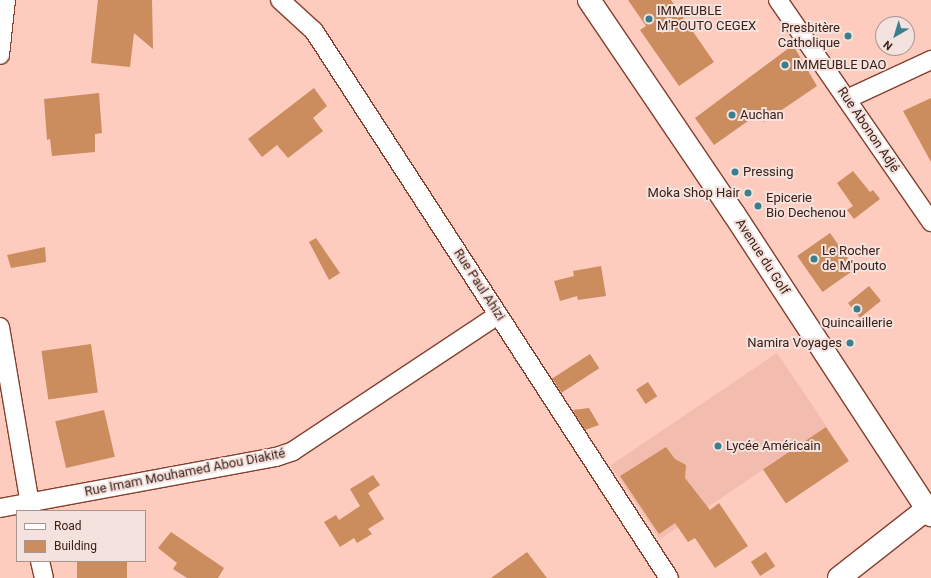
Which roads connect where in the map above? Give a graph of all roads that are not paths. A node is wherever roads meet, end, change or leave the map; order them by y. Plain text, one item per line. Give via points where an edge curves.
1 (6, 0) edge
2 (280, 0) edge
3 (589, 0) edge
4 (778, 0) edge
5 (0, 55) edge
6 (931, 60) edge
7 (847, 99) junction
8 (931, 222) edge
9 (498, 315) junction
10 (0, 327) edge
11 (30, 507) edge
12 (0, 508) edge
13 (930, 510) edge
14 (40, 562) edge
15 (44, 578) edge
16 (670, 578) edge
17 (839, 578) edge

1 - 5 street
2 - 9 street, Rue Paul Ahizi via 314,31
3 - 13 main road, Avenue du Golf
4 - 7 street, Rue Abonon Adjé
6 - 7 street
7 - 8 street, Rue Abonon Adjé
9 - 11 street, Rue Imam Mouhamed Abou Diakité via 293,451 276,458
9 - 16 street, Rue Paul Ahizi
10 - 11 street
11 - 12 street, Rue Imam Mouhamed Abou Diakité
13 - 17 main road
14 - 15 street

